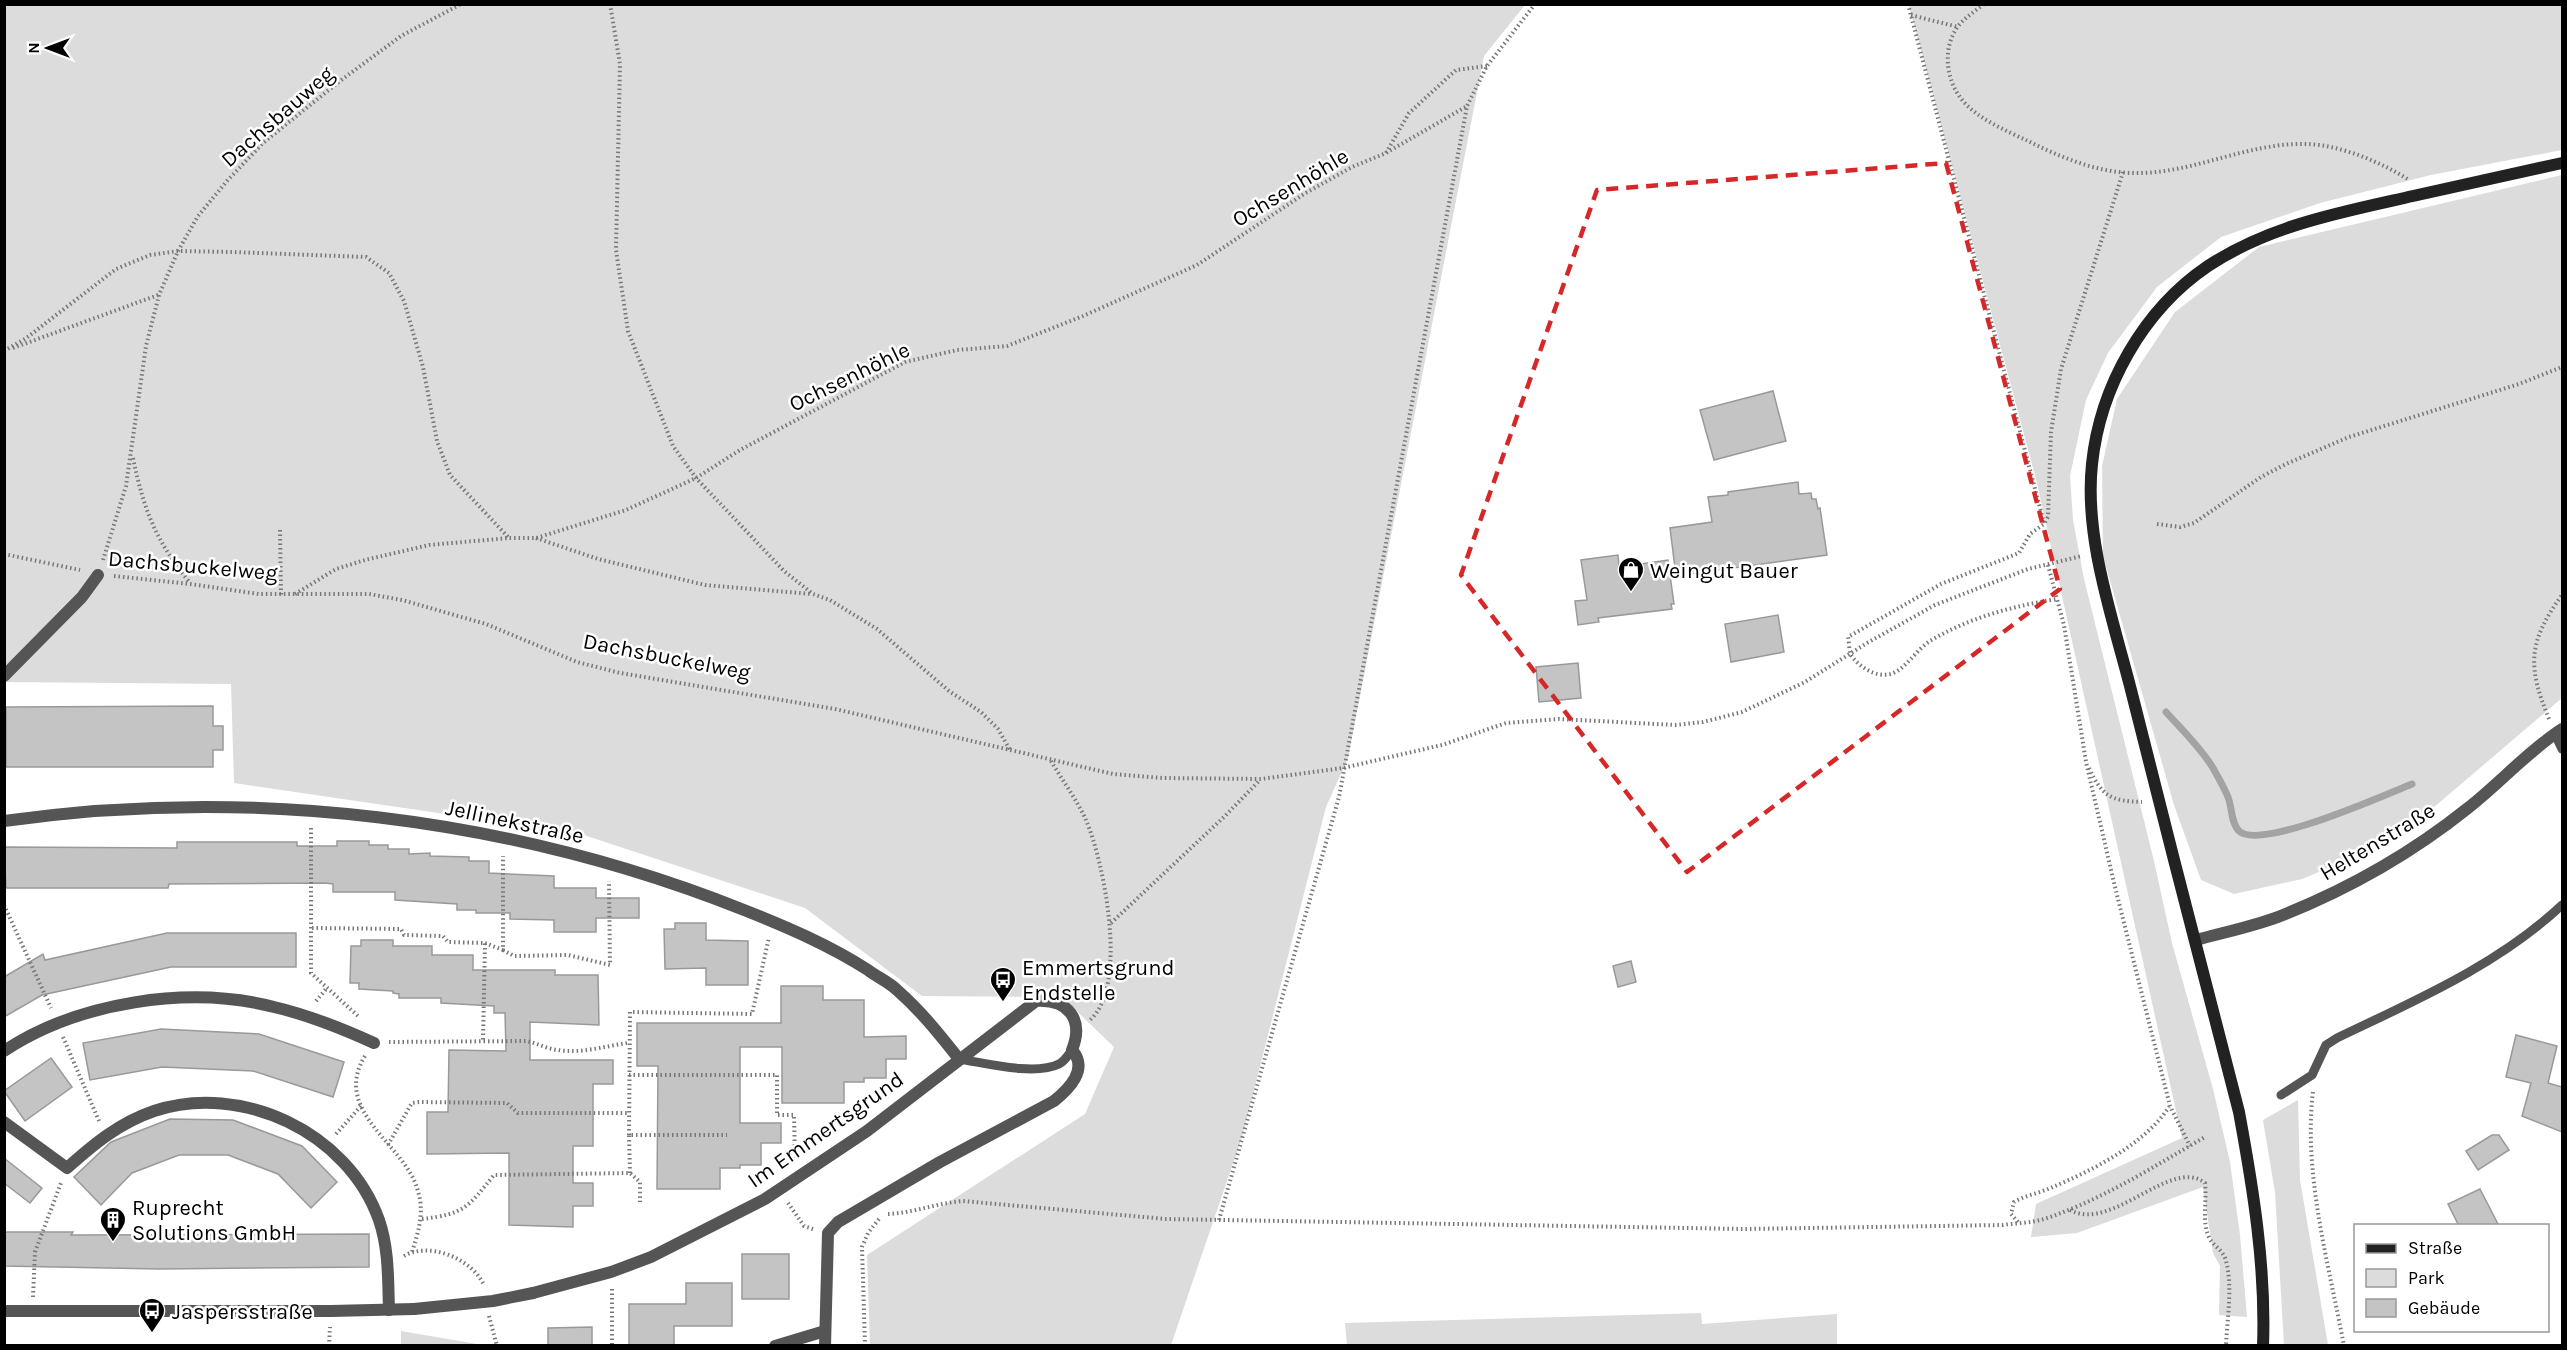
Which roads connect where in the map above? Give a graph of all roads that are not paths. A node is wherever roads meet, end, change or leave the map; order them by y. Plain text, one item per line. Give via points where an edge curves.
1 (2562, 163) edge
2 (98, 575) road end
3 (4, 676) edge
4 (2559, 732) edge
5 (2562, 749) edge
6 (4, 821) edge
7 (2562, 905) edge
8 (2196, 940) junction
9 (374, 1043) road end
10 (1072, 1050) junction
11 (4, 1051) edge
12 (959, 1059) junction
13 (2281, 1095) dead end
14 (4, 1122) edge
15 (389, 1310) junction
16 (4, 1311) edge
17 (825, 1331) junction
18 (775, 1346) edge
19 (825, 1346) edge
20 (2263, 1346) edge

1 - 8 main road via 2335,213 2246,244 2207,267 2165,303 2133,344 2109,393 2095,440 2091,498 2097,553
2 - 3 street, Dachsbuckelweg via 82,597
4 - 5 lane
4 - 8 street, Heltenstraße via 2469,808 2373,872 2281,916
6 - 12 street, Jellinekstraße via 184,807 311,811 373,816 503,837 609,862 718,900 841,953 896,989
7 - 13 lane via 2512,947 2326,1045 2306,1081
8 - 20 main road via 2246,1148 2260,1259
9 - 11 street via 272,1006 188,998 147,1000 95,1010 57,1022
10 - 12 lane via 1064,1060 1047,1067 1012,1067
10 - 12 street, Im Emmertsgrund via 1078,1030 1073,1016 1062,1005 1036,1001
10 - 17 street via 1079,1066 1076,1078 1054,1101 940,1162 832,1227 827,1240
12 - 15 street, Im Emmertsgrund, bridge via 867,1131 795,1180 651,1257 533,1293 493,1301
14 - 15 street via 67,1168 105,1135 131,1121 197,1102 258,1110 289,1123 326,1146 355,1176 370,1199 388,1265
15 - 16 street, Im Emmertsgrund
17 - 18 street
17 - 19 street

